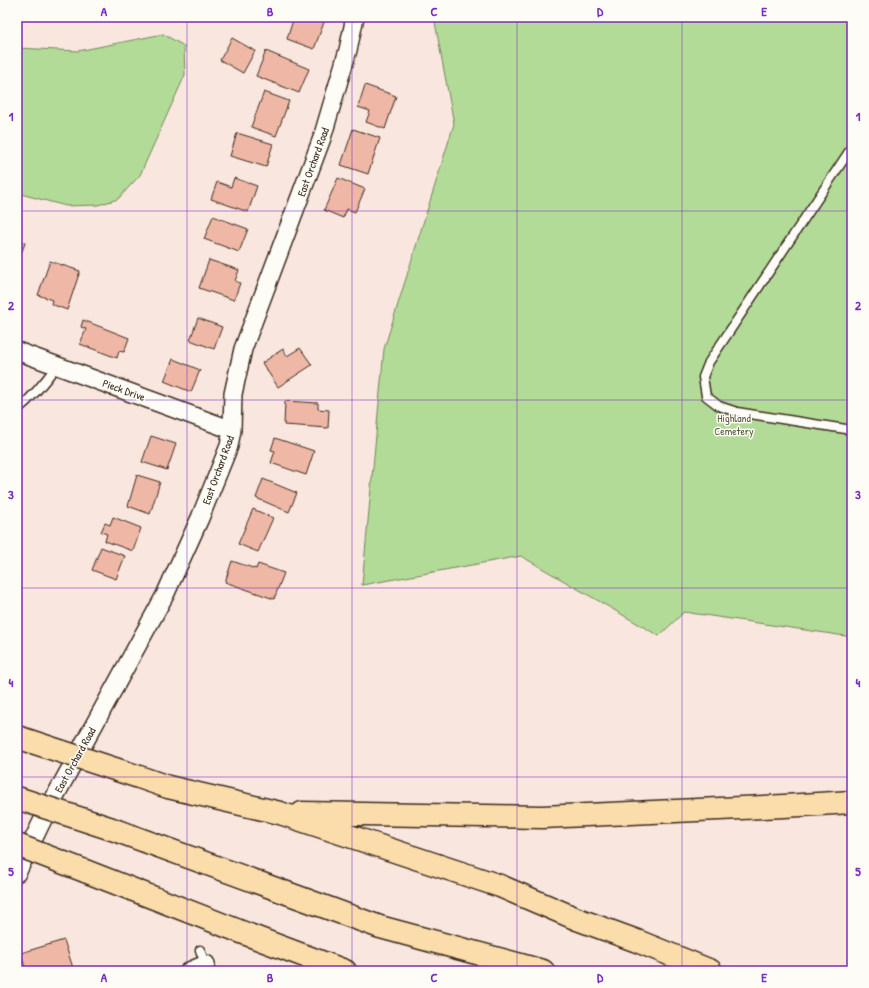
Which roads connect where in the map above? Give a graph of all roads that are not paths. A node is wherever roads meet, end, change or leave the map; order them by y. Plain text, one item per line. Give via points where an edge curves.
1 (355, 17) edge
2 (852, 147) edge
3 (17, 351) edge
4 (57, 365) junction
5 (17, 410) edge
6 (232, 430) junction
7 (852, 430) edge
8 (17, 737) edge
9 (17, 798) edge
10 (852, 802) edge
11 (280, 813) junction
12 (17, 845) edge
13 (17, 874) edge
14 (205, 962) edge
15 (189, 971) edge
16 (345, 971) edge
17 (543, 971) edge
18 (711, 971) edge

1 - 6 street, East Orchard Road via 322,138 243,349 233,394
2 - 7 lane via 709,362 703,377 706,396 718,406 737,412
3 - 4 street, Pieck Drive
4 - 5 lane via 44,384
4 - 6 street, Pieck Drive
6 - 13 street, East Orchard Road via 229,446 200,518 168,588 47,811
8 - 11 highway, bridge via 168,787
9 - 17 highway, bridge via 112,829 380,927
10 - 11 highway via 542,817
11 - 18 highway via 500,886
12 - 16 highway, bridge
14 - 15 street

